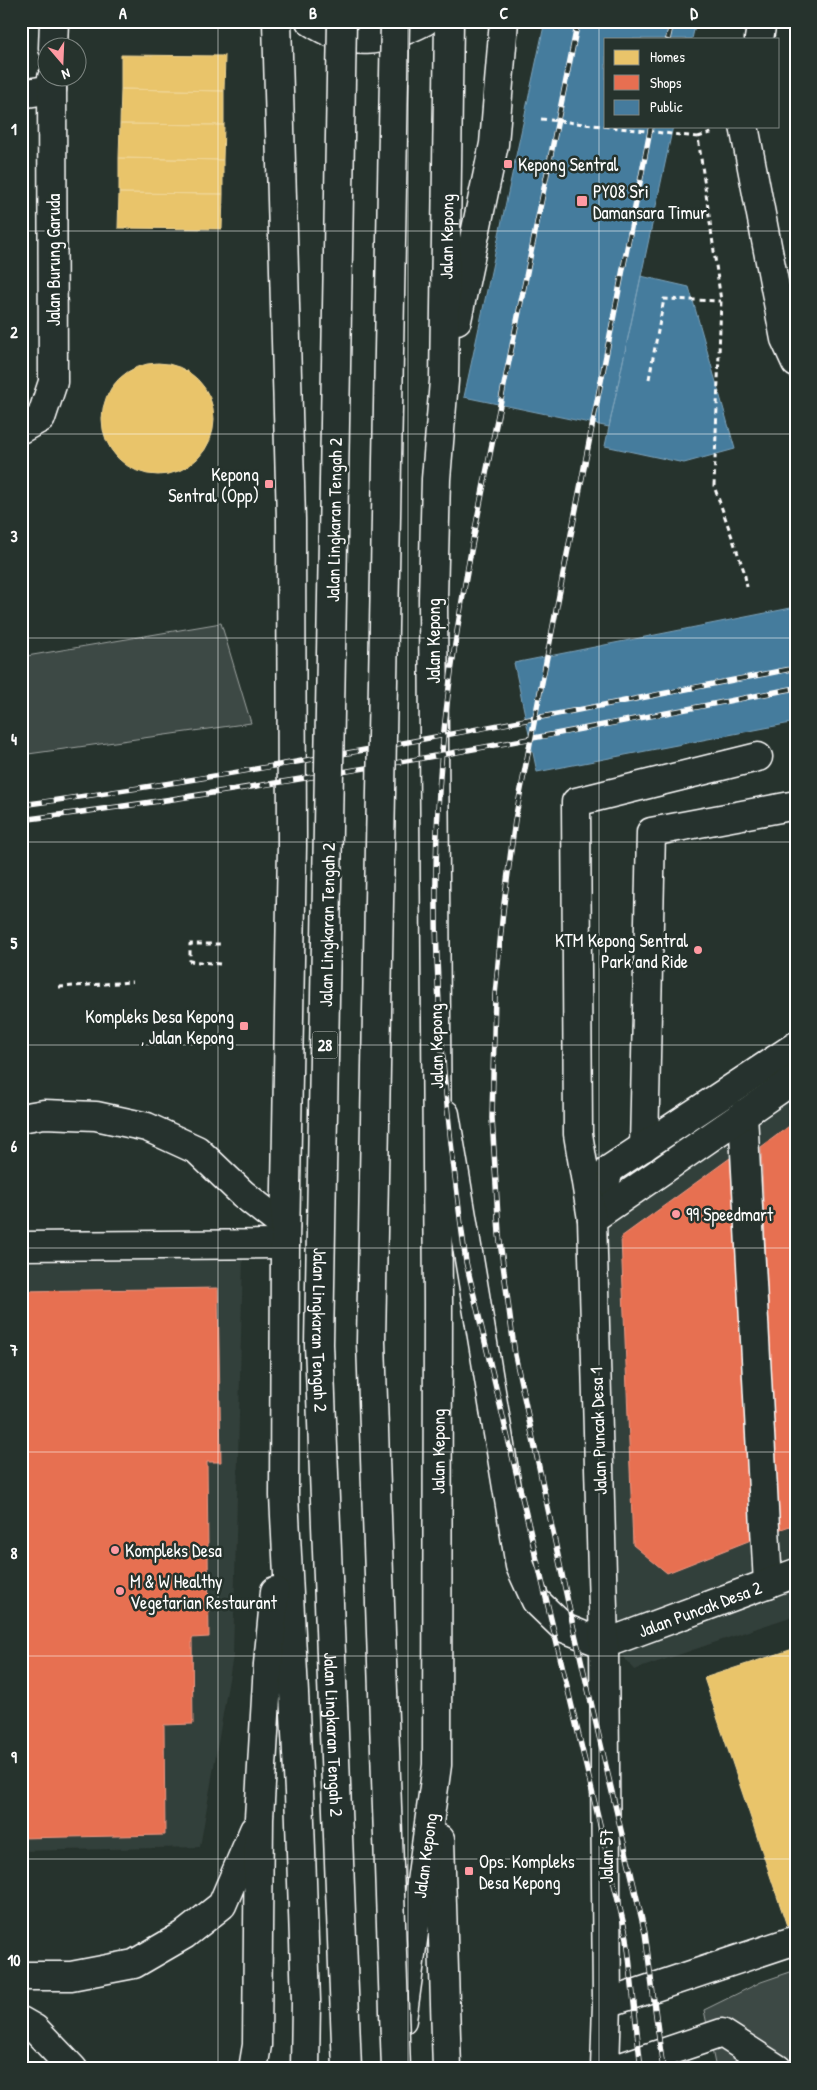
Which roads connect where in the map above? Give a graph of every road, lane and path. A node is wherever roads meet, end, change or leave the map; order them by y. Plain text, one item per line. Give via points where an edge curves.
1 (54, 21) edge
2 (277, 21) edge
3 (310, 21) edge
4 (342, 21) edge
5 (395, 21) edge
6 (425, 21) edge
7 (449, 21) edge
8 (504, 21) edge
9 (762, 21) edge
10 (53, 38) edge
11 (759, 38) edge
12 (38, 88) edge
13 (52, 88) edge
14 (21, 94) edge
15 (541, 119) dead end
16 (604, 126) edge
17 (620, 128) edge
18 (744, 128) edge
19 (721, 301) junction
20 (796, 363) edge
21 (650, 379) dead end
22 (444, 381) junction
23 (21, 429) edge
24 (747, 587) dead end
25 (758, 757) dead end
26 (796, 805) edge
27 (221, 944) dead end
28 (220, 964) dead end
29 (132, 982) dead end
30 (59, 987) dead end
31 (796, 1046) edge
32 (436, 1068) junction
33 (796, 1078) edge
34 (743, 1114) junction
35 (21, 1118) edge
36 (644, 1147) junction
37 (592, 1219) junction
38 (285, 1235) junction
39 (21, 1246) edge
40 (284, 1496) junction
41 (796, 1573) edge
42 (768, 1584) junction
43 (604, 1644) junction
44 (437, 1765) junction
45 (259, 1818) junction
46 (796, 1940) edge
47 (21, 1976) edge
48 (607, 2003) junction
49 (21, 2021) edge
50 (73, 2069) edge
51 (253, 2069) edge
52 (305, 2069) edge
53 (347, 2069) edge
54 (395, 2069) edge
55 (447, 2069) edge
56 (604, 2069) edge
57 (615, 2069) edge
58 (778, 2069) edge

1 - 10 main road
2 - 38 main road via 291,519 292,846
3 - 6 main road via 327,32 361,40 395,36
4 - 53 main road, Jalan Lingkaran Tengah 2 / 28, bridge via 319,1344
5 - 54 main road, bridge via 371,1342
7 - 22 main road, Jalan Kepong
8 - 22 main road via 494,144
9 - 11 main road
12 - 14 main road
13 - 23 main road, Jalan Burung Garuda via 53,382 41,418
15 - 16 path
17 - 19 path via 698,137
18 - 20 main road via 785,339
19 - 21 path via 664,299
19 - 24 path via 714,486
22 - 32 main road, Jalan Kepong via 436,479 433,599
25 - 37 main road via 576,802 578,1134
26 - 36 main road via 651,832
27 - 28 path via 190,944 190,961
29 - 30 path
31 - 36 main road
32 - 43 main road via 520,1566 536,1601 564,1628
32 - 44 main road, Jalan Kepong
33 - 34 main road
34 - 37 main road
34 - 42 main road
35 - 38 main road via 44,1114 96,1116 147,1127 197,1150
36 - 37 main road via 610,1169
37 - 43 main road, Jalan Puncak Desa 1
38 - 39 main road
38 - 40 main road
40 - 45 main road via 268,1664
40 - 52 main road via 299,1792
41 - 42 main road, Jalan Puncak Desa 2
42 - 43 main road, Jalan Puncak Desa 2
43 - 48 main road, Jalan 57
44 - 54 main road, Jalan Kepong, bridge
44 - 55 main road
45 - 47 main road via 222,1905 184,1935 134,1964 71,1976
45 - 51 main road via 257,2045
46 - 48 main road
48 - 56 main road, Jalan 57
49 - 50 main road via 35,2029
57 - 58 main road via 722,2033

